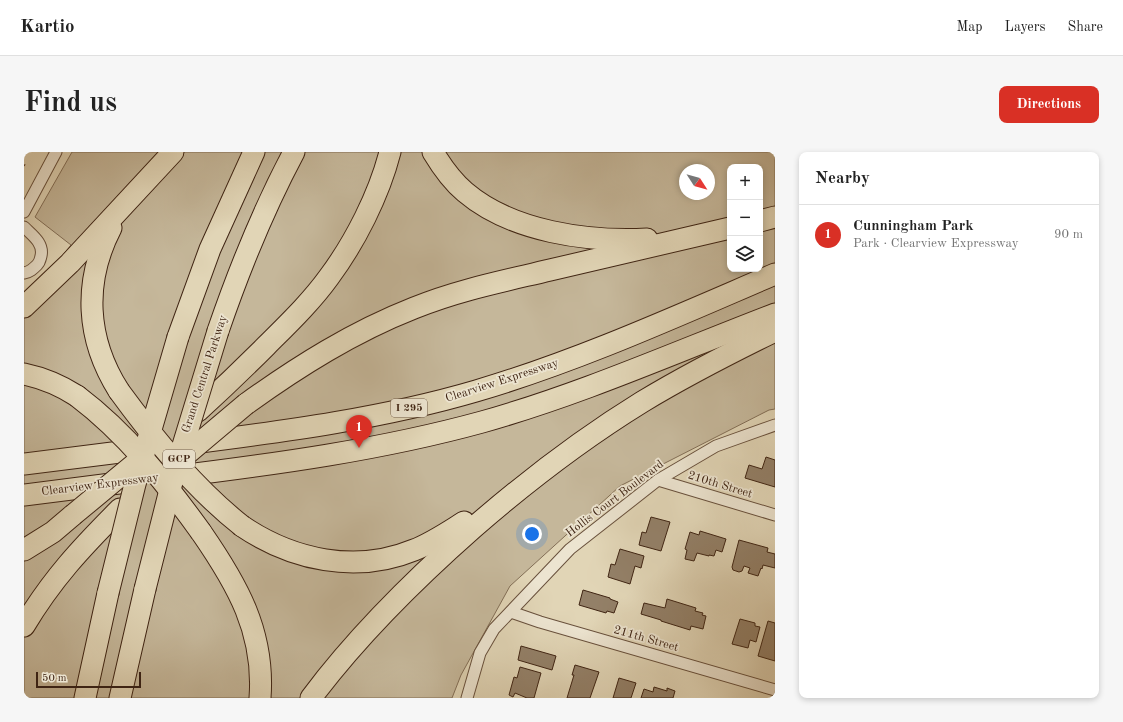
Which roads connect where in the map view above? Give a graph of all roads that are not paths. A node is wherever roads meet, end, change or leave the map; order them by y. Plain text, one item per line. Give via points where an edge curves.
1 (56, 152) edge
2 (173, 152) edge
3 (254, 152) edge
4 (294, 152) edge
5 (390, 152) edge
6 (433, 152) edge
7 (130, 199) junction
8 (24, 212) edge
9 (775, 218) edge
10 (763, 220) edge
11 (24, 227) edge
12 (727, 229) edge
13 (727, 229) edge
14 (24, 273) edge
15 (775, 274) edge
16 (24, 307) edge
17 (775, 314) edge
18 (775, 331) edge
19 (24, 374) edge
20 (775, 425) edge
21 (24, 464) edge
22 (545, 468) junction
23 (658, 480) junction
24 (24, 495) edge
25 (775, 515) edge
26 (24, 550) edge
27 (511, 612) junction
28 (24, 626) edge
29 (775, 690) edge
30 (85, 698) edge
31 (120, 698) edge
32 (260, 698) edge
33 (311, 698) edge
34 (467, 698) edge

1 - 8 street
2 - 7 highway
3 - 30 highway, bridge via 210,249 178,337 135,484
4 - 31 highway, Grand Central Parkway / GCP, bridge via 249,248 218,331 173,478
5 - 26 highway, bridge via 377,189 352,242 329,277 302,309 198,411 53,532
6 - 12 highway via 455,182 475,200 498,213 537,227 576,236 626,239
7 - 16 highway via 70,263
7 - 22 highway, bridge via 112,227 95,269 91,298 93,326 105,366 119,391 192,480 222,510 255,535 280,548 306,557 364,561 397,556 443,536
9 - 10 highway
11 - 14 street via 37,239 42,252 40,262 30,272
13 - 28 highway, bridge via 471,289 414,308 332,347 246,404 120,509 65,567 35,606
15 - 21 highway, Clearview Expressway / I 295 via 571,359 482,390 365,417 278,432
17 - 24 highway, Clearview Expressway via 580,390 483,422 433,435 282,462
18 - 22 highway via 701,368 642,402
19 - 32 highway, bridge via 52,382 77,396 102,416 140,456 201,532 228,572 249,616 259,662
20 - 23 street, Hollis Court Boulevard via 716,446
22 - 33 highway via 466,534 413,583 359,640
23 - 25 street, 210th Street
23 - 27 street, Hollis Court Boulevard via 570,549
27 - 29 street, 211th Street
27 - 34 street, Hollis Court Boulevard via 494,629 480,653

